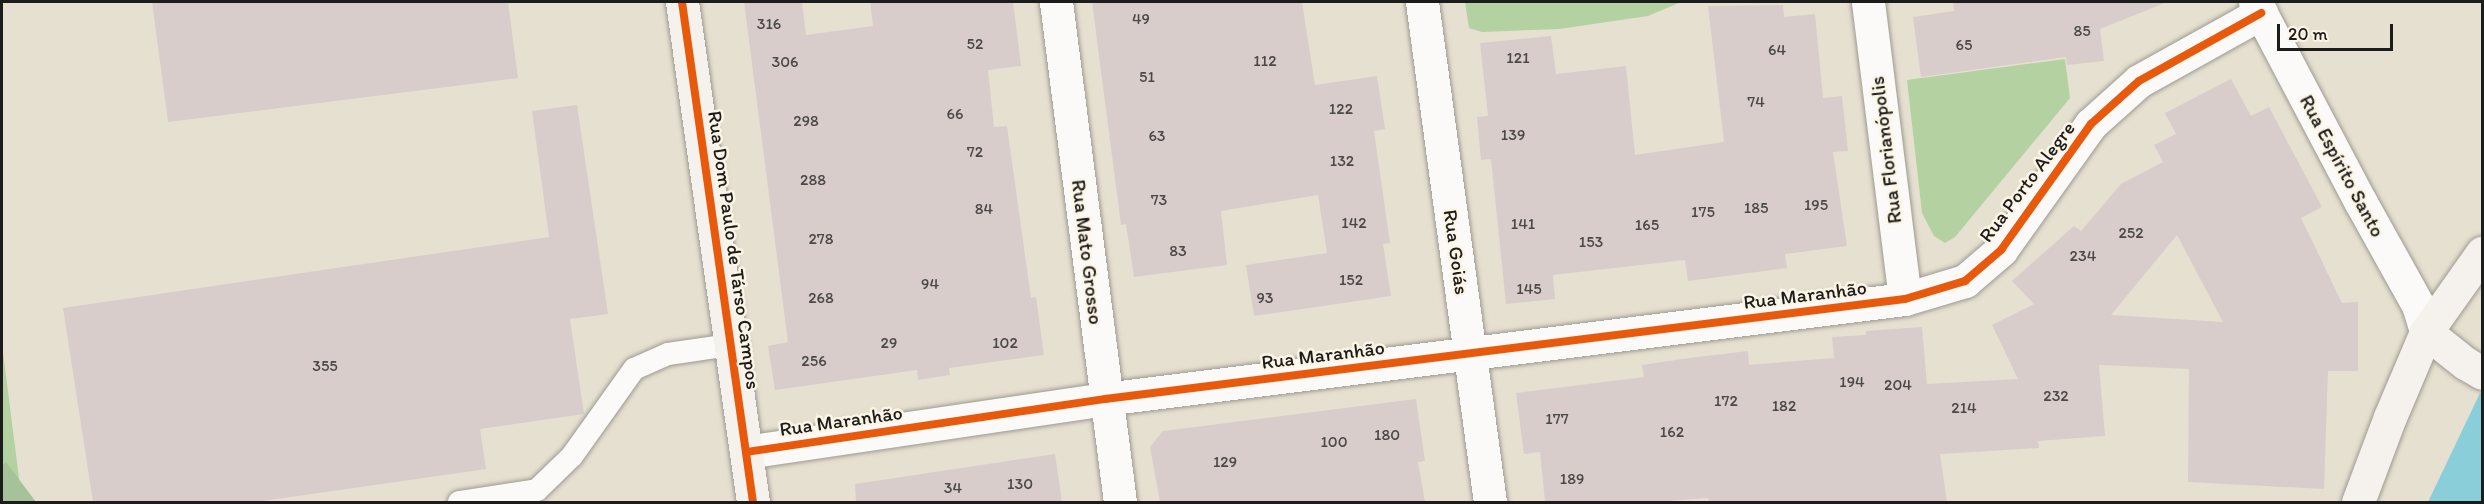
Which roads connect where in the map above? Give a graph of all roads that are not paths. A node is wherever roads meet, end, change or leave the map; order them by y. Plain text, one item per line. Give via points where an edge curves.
1 (682, 2) edge
2 (1056, 2) edge
3 (1422, 2) edge
4 (1868, 2) edge
5 (2258, 7) edge
6 (2482, 253) edge
7 (1905, 299) junction
8 (2426, 332) junction
9 (730, 345) junction
10 (1470, 353) junction
11 (2474, 368) edge
12 (1105, 399) junction
13 (746, 452) junction
14 (459, 502) edge
15 (753, 502) edge
16 (1120, 502) edge
17 (1490, 502) edge
18 (2358, 502) edge

1 - 9 street, Rua Dom Paulo de Társo Campos
2 - 12 street, Rua Mato Grosso
3 - 10 street, Rua Goiás
4 - 7 street, Rua Florianópolis
5 - 7 street, Rua Porto Alegre via 2139,81 2091,124 2001,250 1965,281
5 - 8 street, Rua Espírito Santo via 2418,305
6 - 8 street
7 - 10 street, Rua Maranhão
8 - 11 street
8 - 18 street
9 - 13 street, Rua Dom Paulo de Társo Campos
9 - 14 lane via 668,354 634,369 572,456 537,490
10 - 12 street, Rua Maranhão
10 - 17 street, Rua Goiás
12 - 13 street, Rua Maranhão
12 - 16 street, Rua Mato Grosso
13 - 15 street, Rua Dom Paulo de Társo Campos

